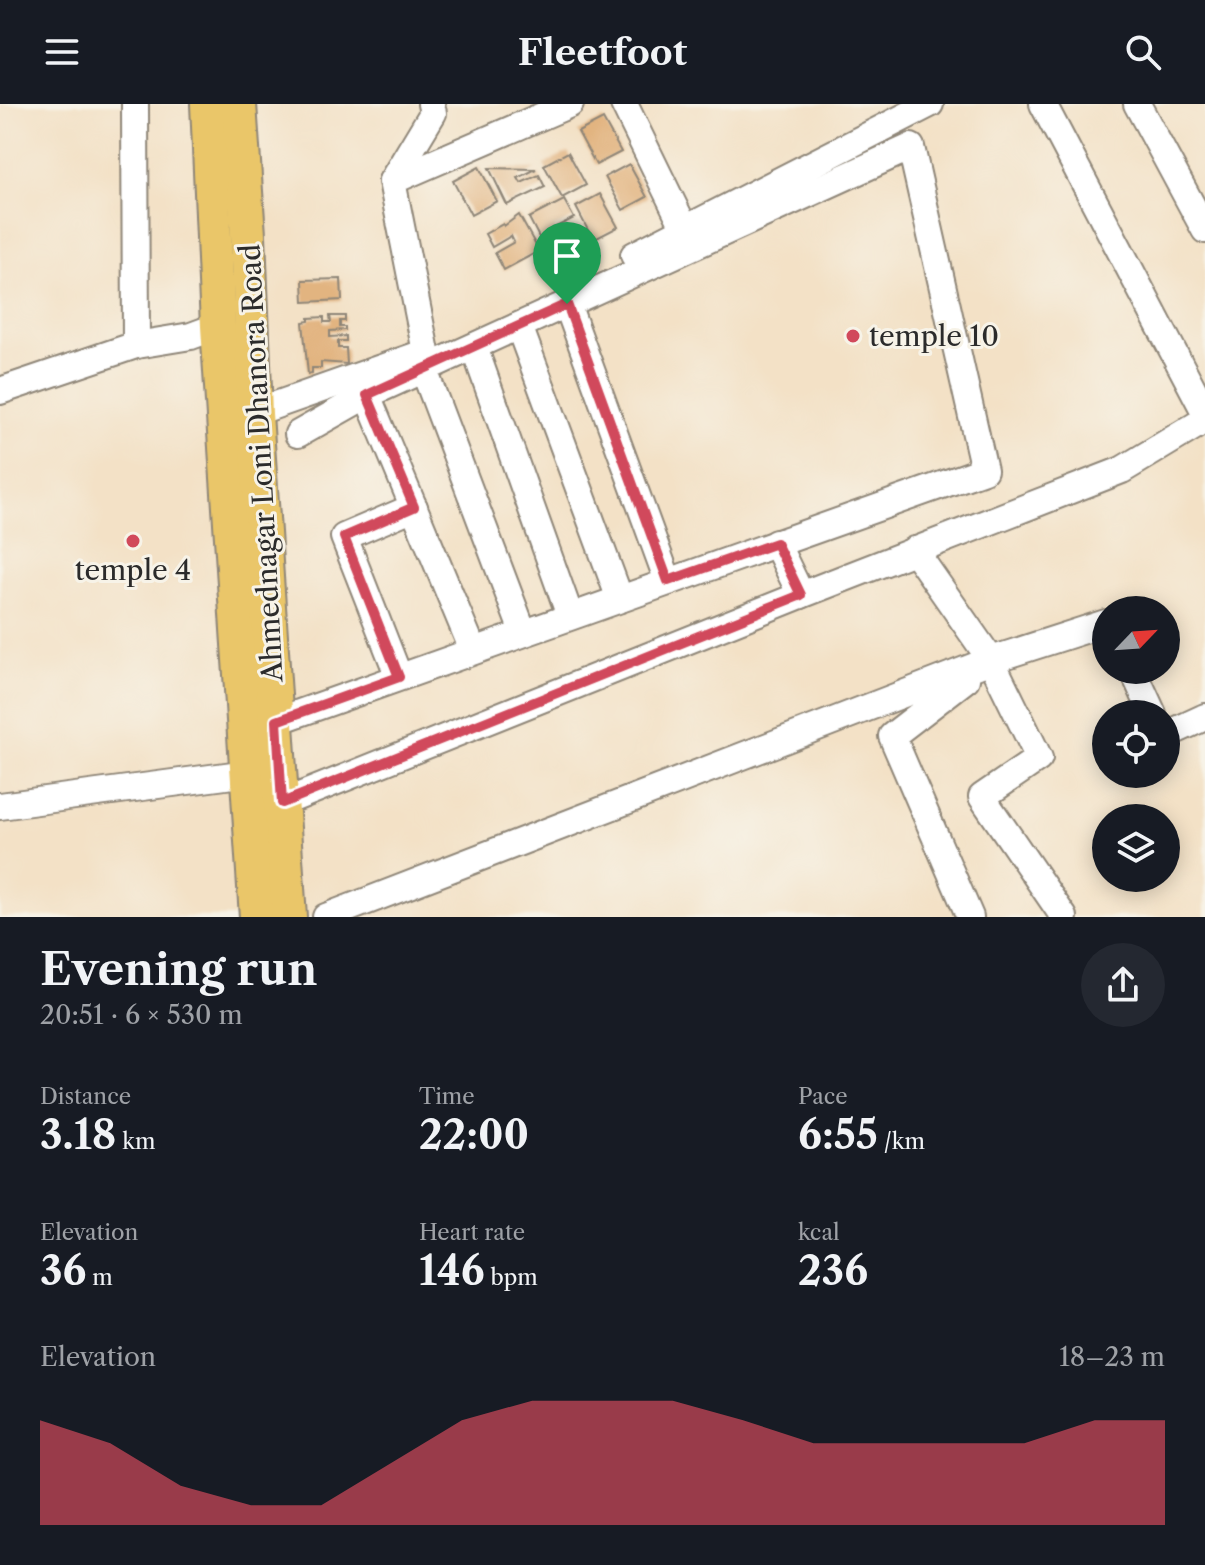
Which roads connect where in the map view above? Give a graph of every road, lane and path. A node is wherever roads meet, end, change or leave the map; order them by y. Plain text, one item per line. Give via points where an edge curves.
1 (135, 104) edge
2 (208, 104) edge
3 (239, 104) edge
4 (431, 104) edge
5 (570, 104) edge
6 (624, 104) edge
7 (930, 104) edge
8 (1043, 104) edge
9 (1137, 104) edge
10 (392, 181) junction
11 (685, 229) junction
12 (1205, 230) edge
13 (567, 304) junction
14 (218, 326) junction
15 (519, 326) junction
16 (136, 345) junction
17 (474, 347) junction
18 (425, 361) junction
19 (0, 391) edge
20 (367, 395) junction
21 (1205, 412) edge
22 (240, 418) junction
23 (1205, 420) edge
24 (298, 434) dead end
25 (414, 507) junction
26 (776, 543) junction
27 (914, 550) junction
28 (668, 581) junction
29 (801, 595) junction
30 (620, 599) junction
31 (570, 616) junction
32 (1092, 628) edge
33 (523, 632) junction
34 (473, 650) junction
35 (991, 660) junction
36 (399, 677) junction
37 (1205, 717) edge
38 (277, 721) junction
39 (1180, 729) edge
40 (248, 773) junction
41 (282, 803) junction
42 (0, 806) edge
43 (257, 917) edge
44 (289, 917) edge
45 (326, 917) edge
46 (970, 917) edge
47 (1064, 917) edge

1 - 16 street
2 - 14 main road, Ahmednagar Loni Dhanora Road
3 - 22 main road, Ahmednagar Loni Dhanora Road
4 - 10 street via 433,113
5 - 10 street
6 - 11 street
7 - 11 street
8 - 21 street
9 - 12 street
10 - 18 street
11 - 18 street
13 - 15 street
13 - 26 street via 911,147 984,470
13 - 28 street
14 - 16 street
14 - 22 main road, Ahmednagar Loni Dhanora Road
15 - 17 street
15 - 30 street
16 - 19 street
17 - 18 street
17 - 31 street
18 - 20 street
18 - 22 street
18 - 33 street
20 - 24 street
20 - 25 street
22 - 38 main road, Ahmednagar Loni Dhanora Road
22 - 40 main road, Ahmednagar Loni Dhanora Road
23 - 27 street via 1122,470
25 - 34 street
25 - 36 street via 344,537
26 - 28 street
26 - 29 street
27 - 29 street
27 - 35 street
28 - 30 street
29 - 41 street
30 - 31 street
31 - 33 street
32 - 35 street
33 - 34 street
34 - 36 street
35 - 45 street
35 - 46 street via 892,736
35 - 47 street via 1039,758 982,797
36 - 38 street
37 - 39 street
38 - 41 main road, Ahmednagar Loni Dhanora Road
40 - 42 street
40 - 43 main road, Ahmednagar Loni Dhanora Road
41 - 44 main road, Ahmednagar Loni Dhanora Road

